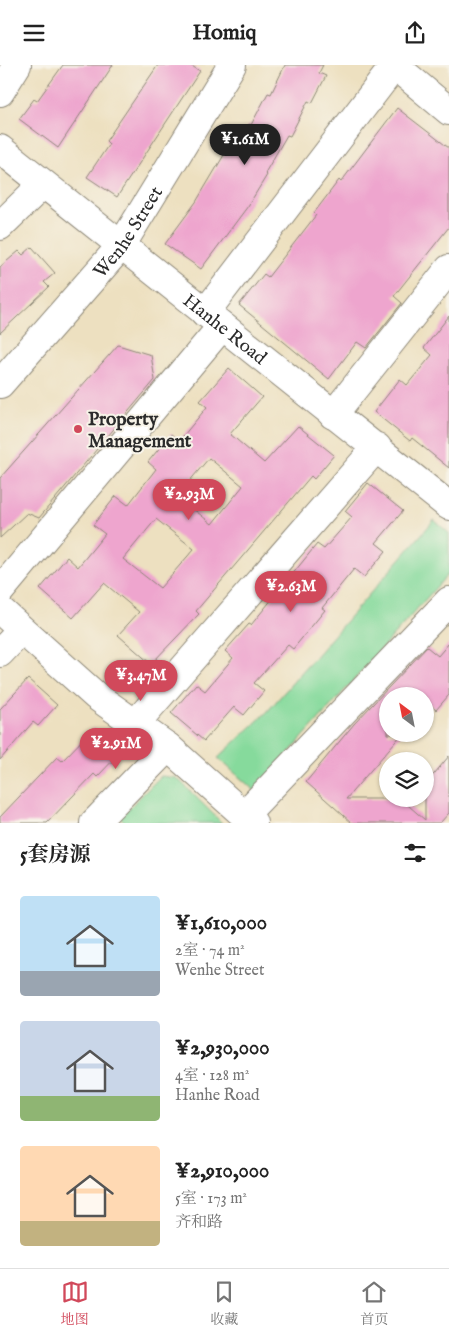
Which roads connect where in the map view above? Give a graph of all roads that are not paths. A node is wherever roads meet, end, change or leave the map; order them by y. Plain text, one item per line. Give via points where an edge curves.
1 (17, 65) edge
2 (232, 65) edge
3 (395, 65) edge
4 (0, 92) edge
5 (449, 111) edge
6 (0, 149) edge
7 (42, 184) junction
8 (0, 225) edge
9 (121, 246) junction
10 (449, 269) edge
11 (213, 319) junction
12 (0, 384) edge
13 (333, 415) junction
14 (377, 447) junction
15 (449, 506) edge
16 (0, 591) edge
17 (449, 601) edge
18 (0, 610) edge
19 (21, 631) junction
20 (0, 653) edge
21 (135, 724) junction
22 (168, 747) junction
23 (249, 819) edge
24 (94, 823) edge

1 - 4 street
2 - 9 street, Wenhe Street
3 - 5 street
3 - 11 street
6 - 7 street, Hanhe Road
7 - 8 street
7 - 9 street, Hanhe Road
9 - 11 street, Hanhe Road
9 - 12 street, Wenhe Street
10 - 13 street
11 - 13 street, Hanhe Road
11 - 16 street
13 - 14 street, Hanhe Road
14 - 15 street, Hanhe Road
14 - 21 street
17 - 23 street
18 - 19 street
19 - 20 street
19 - 21 street via 96,697
21 - 22 street
22 - 23 street
22 - 24 street

